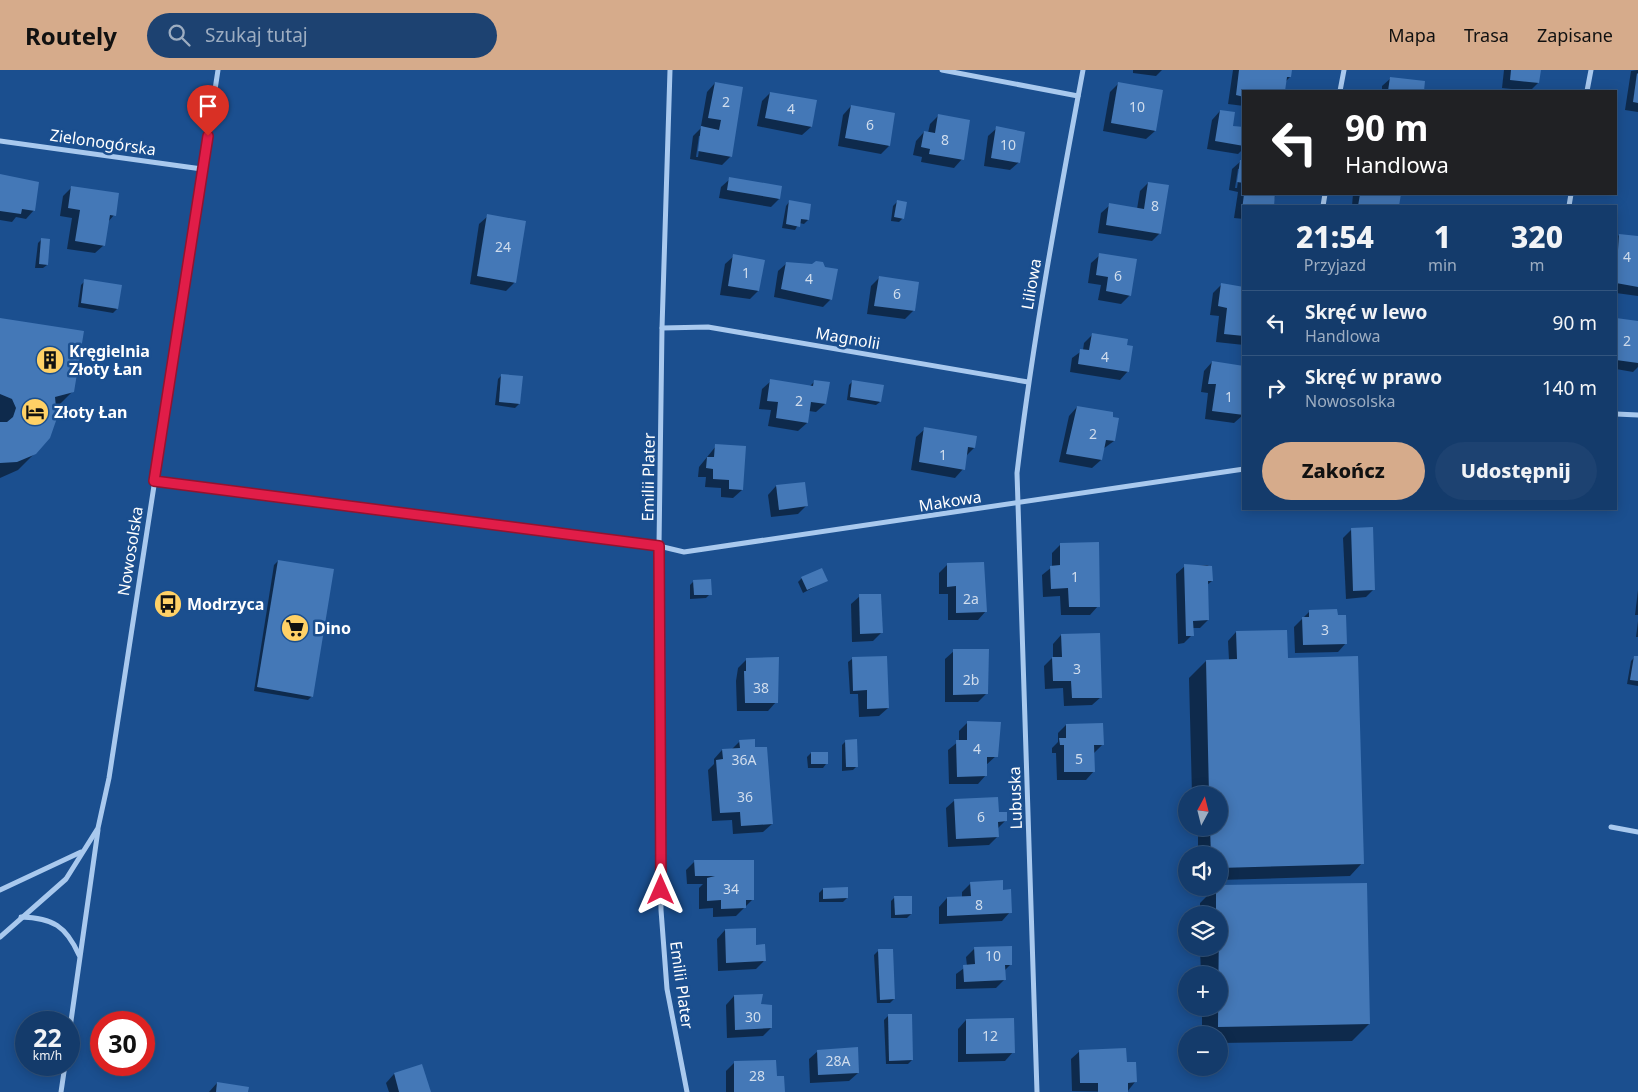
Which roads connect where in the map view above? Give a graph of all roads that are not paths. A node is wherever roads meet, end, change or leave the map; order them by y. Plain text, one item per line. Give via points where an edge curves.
1 (218, 70) edge
2 (670, 70) edge
3 (942, 70) edge
4 (1083, 70) edge
5 (1344, 70) edge
6 (1591, 70) edge
7 (1340, 90) edge
8 (1587, 90) edge
9 (1078, 96) junction
10 (0, 140) edge
11 (202, 169) junction
12 (662, 328) junction
13 (1028, 382) junction
14 (1617, 414) edge
15 (1638, 415) edge
16 (1242, 470) edge
17 (154, 481) junction
18 (1019, 503) junction
19 (659, 546) junction
20 (98, 828) junction
21 (1611, 828) dead end
22 (1638, 832) edge
23 (82, 851) junction
24 (0, 890) edge
25 (21, 917) junction
26 (0, 936) edge
27 (80, 955) junction
28 (72, 1011) edge
29 (63, 1076) edge
30 (61, 1092) edge
31 (687, 1092) edge
32 (1037, 1092) edge

1 - 11 street, Nowosolska
2 - 12 street, Emilii Plater
3 - 9 street
4 - 9 street, Liliowa
5 - 7 street
6 - 8 street
9 - 13 street, Liliowa
10 - 11 street, Zielonogórska
11 - 17 street, Nowosolska
12 - 13 street, Magnolii via 708,327
12 - 19 street, Emilii Plater
13 - 18 street, Liliowa via 1017,473
14 - 15 street
16 - 18 street, Makowa
17 - 19 street, Makowa
17 - 20 street, Nowosolska via 109,778
18 - 19 street, Makowa via 684,552
18 - 32 street, Lubuska
19 - 31 street, Emilii Plater via 661,910 667,990
20 - 23 street, Nowosolska
20 - 27 street, Nowosolska
21 - 22 street
23 - 24 street, Nowosolska
23 - 25 street, Nowosolska via 66,879
25 - 26 street, Nowosolska
25 - 27 street via 41,918 57,924 71,938
27 - 28 street, Nowosolska
29 - 30 street

